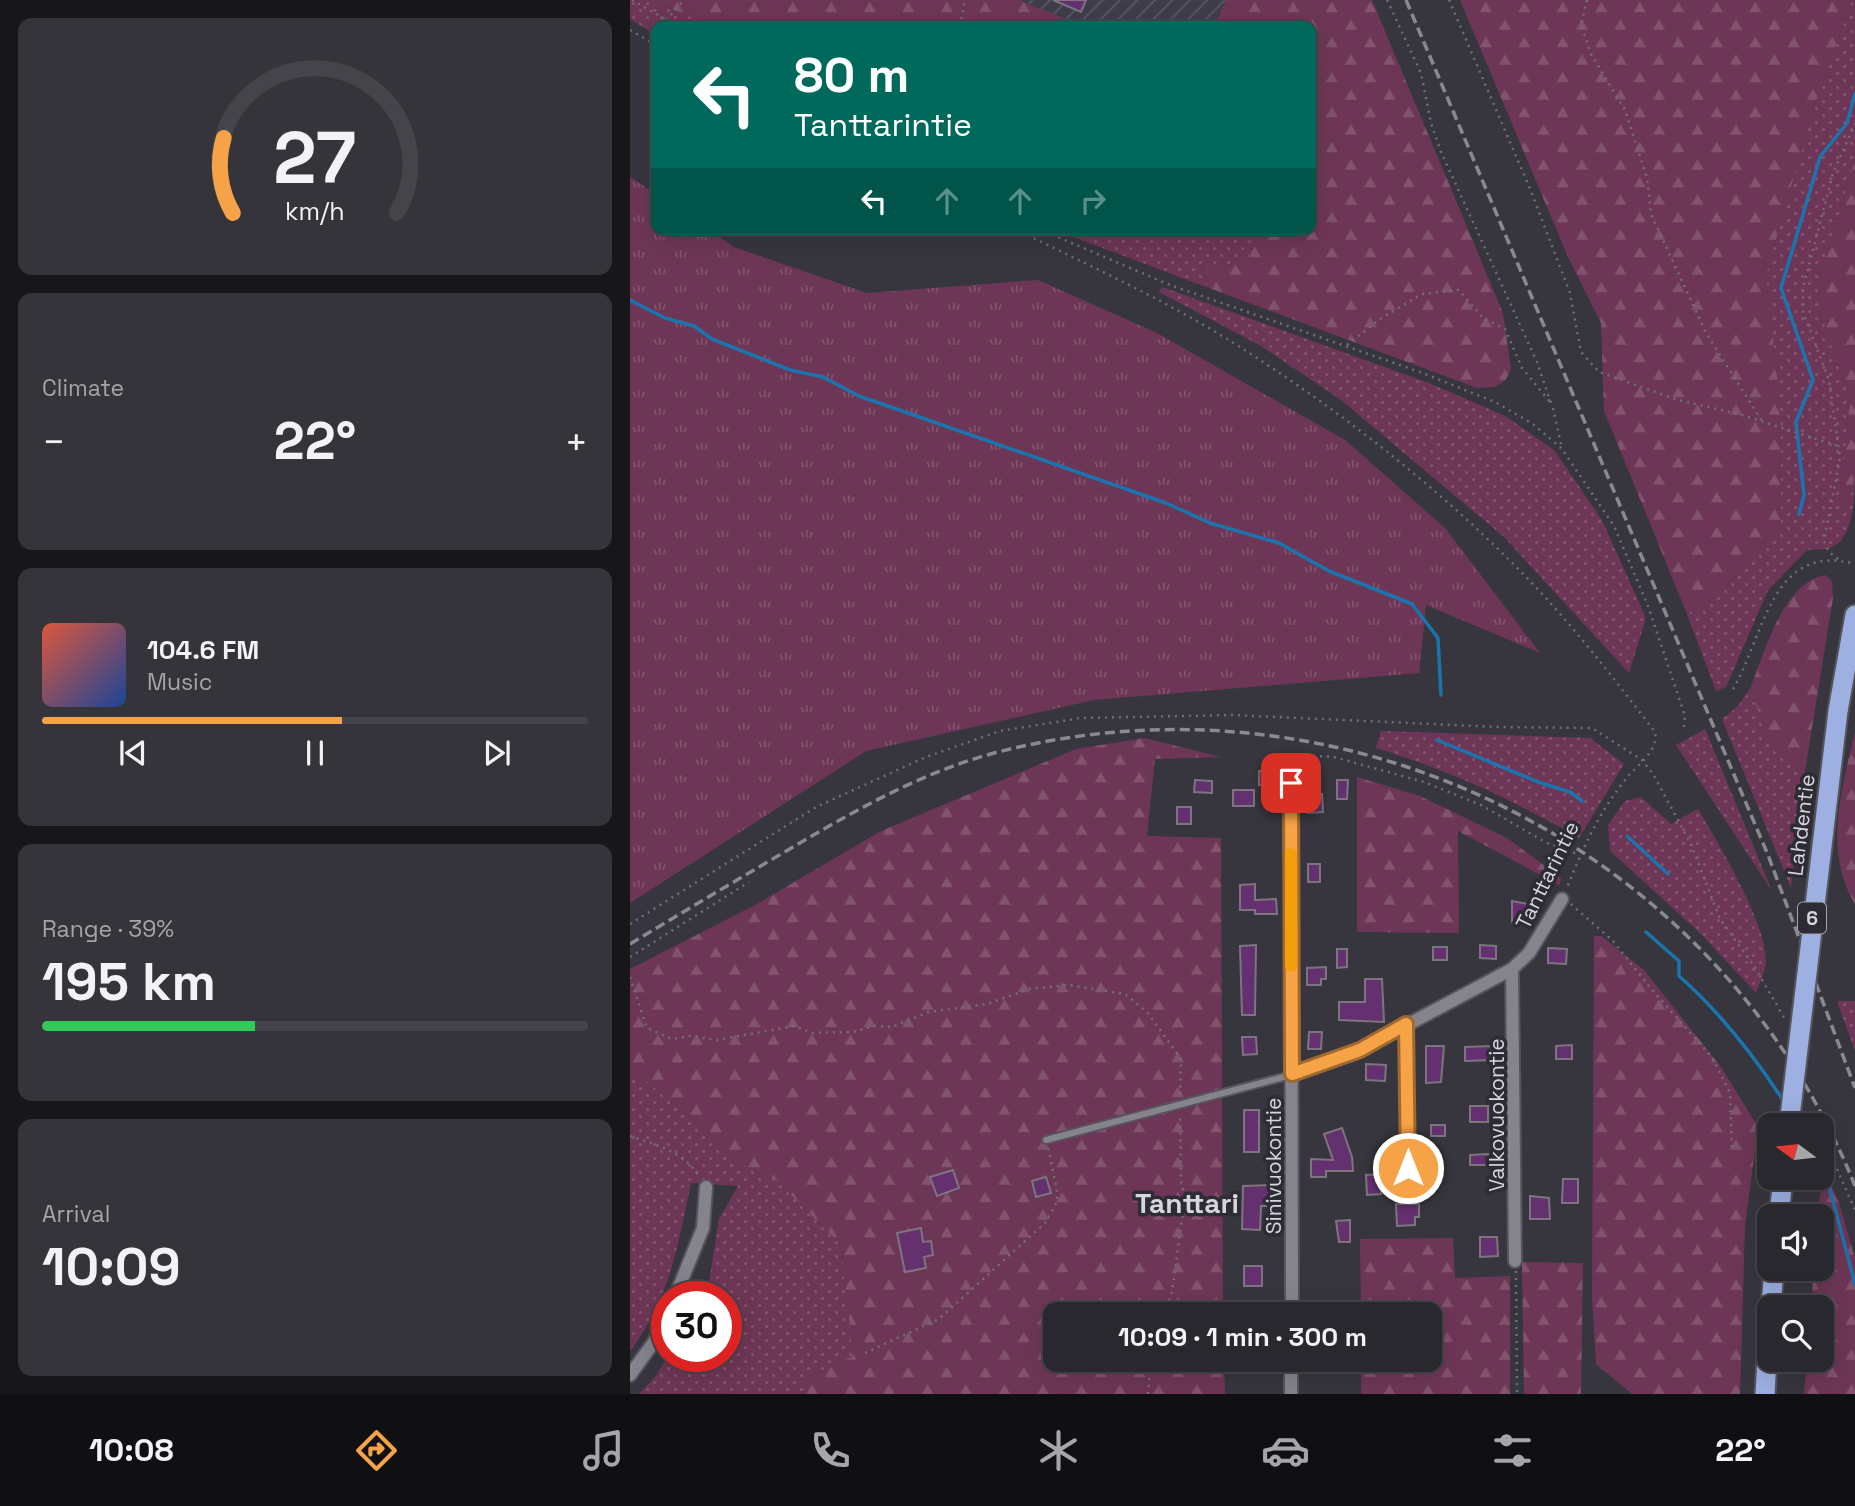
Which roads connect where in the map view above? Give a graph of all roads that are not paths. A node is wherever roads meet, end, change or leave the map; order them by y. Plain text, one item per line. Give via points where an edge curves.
1 (1855, 615) edge
2 (1291, 765) road end
3 (1562, 899) road end
4 (1512, 970) junction
5 (1406, 1024) junction
6 (1292, 1074) junction
7 (1790, 1113) edge
8 (1046, 1140) road end
9 (1408, 1168) dead end
10 (706, 1187) road end
11 (1515, 1261) road end
12 (681, 1281) edge
13 (1292, 1302) edge
14 (651, 1346) edge
15 (1291, 1372) edge
16 (1766, 1372) edge
17 (630, 1375) edge
18 (1291, 1394) edge
19 (1765, 1394) edge

1 - 7 highway, Lahdentie / 6, bridge via 1838,711
2 - 6 street, Sinivuokontie
3 - 4 street, Tanttarintie via 1529,953
4 - 5 street, Tanttarintie
4 - 11 street, Valkovuokontie
5 - 6 street, Tanttarintie via 1360,1050
5 - 9 street
6 - 8 lane, Tanttarintie
6 - 13 street, Sinivuokontie
10 - 12 street via 703,1227
14 - 17 street
15 - 18 street
16 - 19 highway

